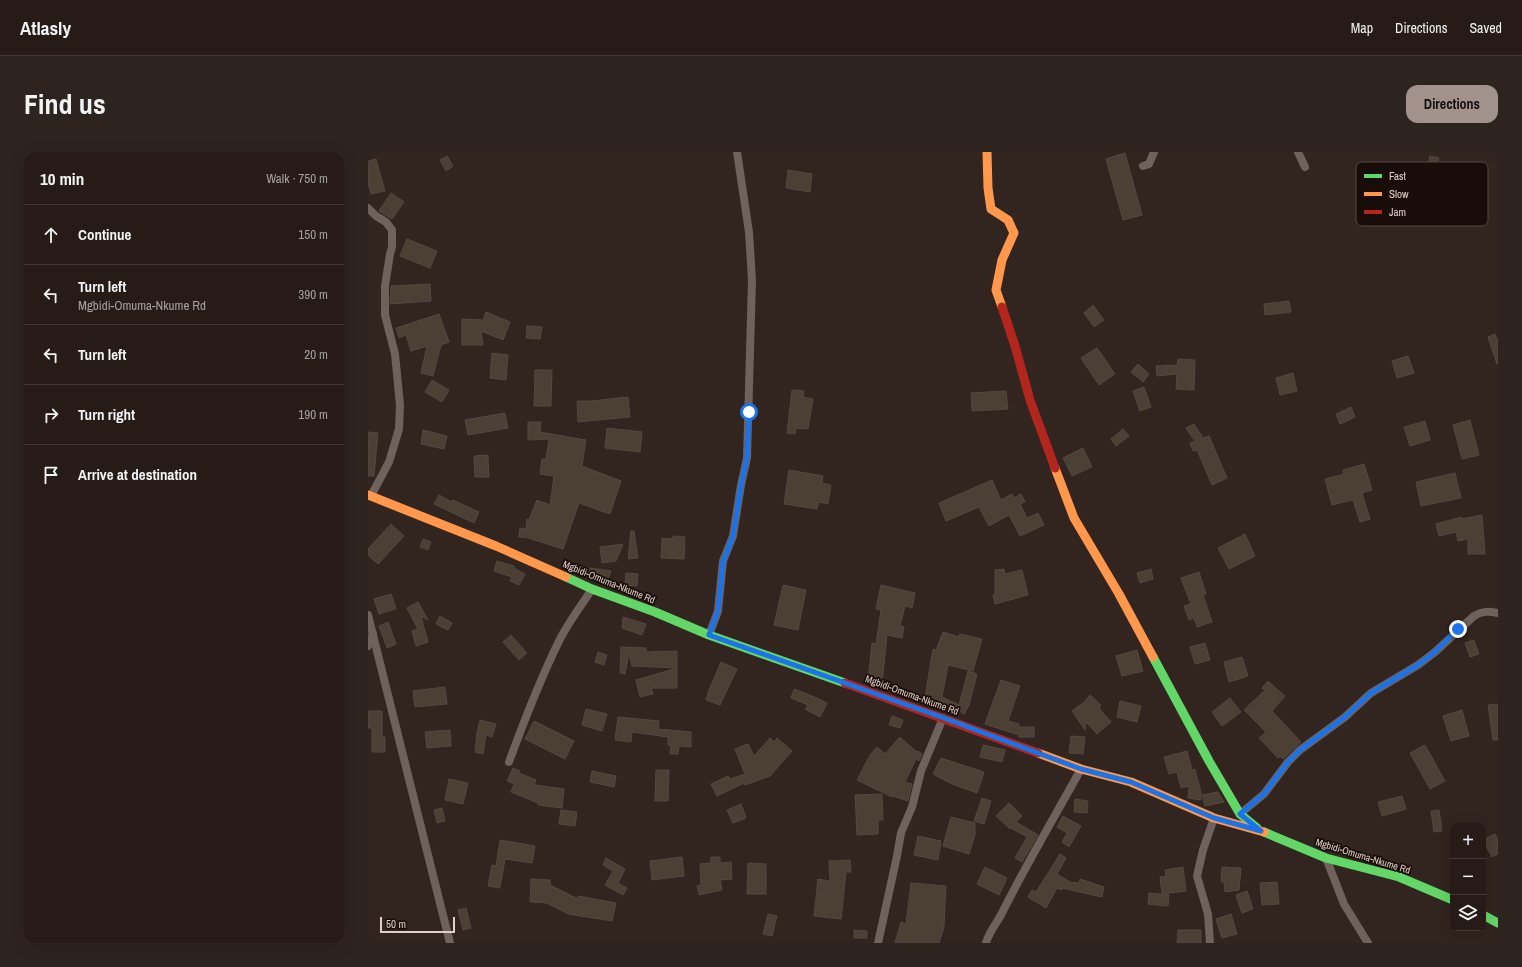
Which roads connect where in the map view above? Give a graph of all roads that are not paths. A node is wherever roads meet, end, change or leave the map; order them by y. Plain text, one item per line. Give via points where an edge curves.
1 (736, 152) edge
2 (987, 152) edge
3 (1154, 152) edge
4 (1298, 152) edge
5 (1143, 166) dead end
6 (1305, 168) dead end
7 (368, 208) edge
8 (369, 496) edge
9 (592, 589) junction
10 (1498, 613) edge
11 (368, 615) edge
12 (373, 634) junction
13 (709, 635) junction
14 (368, 646) edge
15 (944, 718) junction
16 (509, 762) dead end
17 (1081, 769) junction
18 (1240, 814) junction
19 (1214, 818) junction
20 (1261, 831) junction
21 (1326, 858) junction
22 (1450, 899) edge
23 (1486, 917) edge
24 (1498, 923) edge
25 (450, 943) edge
26 (878, 943) edge
27 (986, 943) edge
28 (1210, 943) edge
29 (1368, 943) edge

1 - 13 street via 749,232 752,280 747,458 733,536 723,562 718,611
2 - 18 street via 991,209 1008,220 1014,233 1002,260 996,290 1030,400 1074,518 1119,594
3 - 5 street via 1148,164
4 - 6 street
7 - 8 street via 392,230 392,247 385,286 385,315 395,354 400,405 399,429 389,462
8 - 9 street, Mgbidi-Omuma-Nkume Rd via 496,546
9 - 13 street, Mgbidi-Omuma-Nkume Rd
9 - 16 street via 560,640 534,695
10 - 18 street via 1481,612 1474,616 1435,652 1371,693 1345,717 1300,750 1264,794
11 - 12 street
12 - 14 street
12 - 25 street
13 - 15 street, Mgbidi-Omuma-Nkume Rd
15 - 17 street, Mgbidi-Omuma-Nkume Rd
15 - 26 street via 921,771 912,807 901,833
17 - 19 street, Mgbidi-Omuma-Nkume Rd via 1131,782
17 - 27 street
18 - 20 street
19 - 20 street, Mgbidi-Omuma-Nkume Rd
19 - 28 street via 1197,876 1208,914
20 - 21 street, Mgbidi-Omuma-Nkume Rd
21 - 22 street, Mgbidi-Omuma-Nkume Rd via 1399,877
21 - 29 street via 1344,904
23 - 24 street

